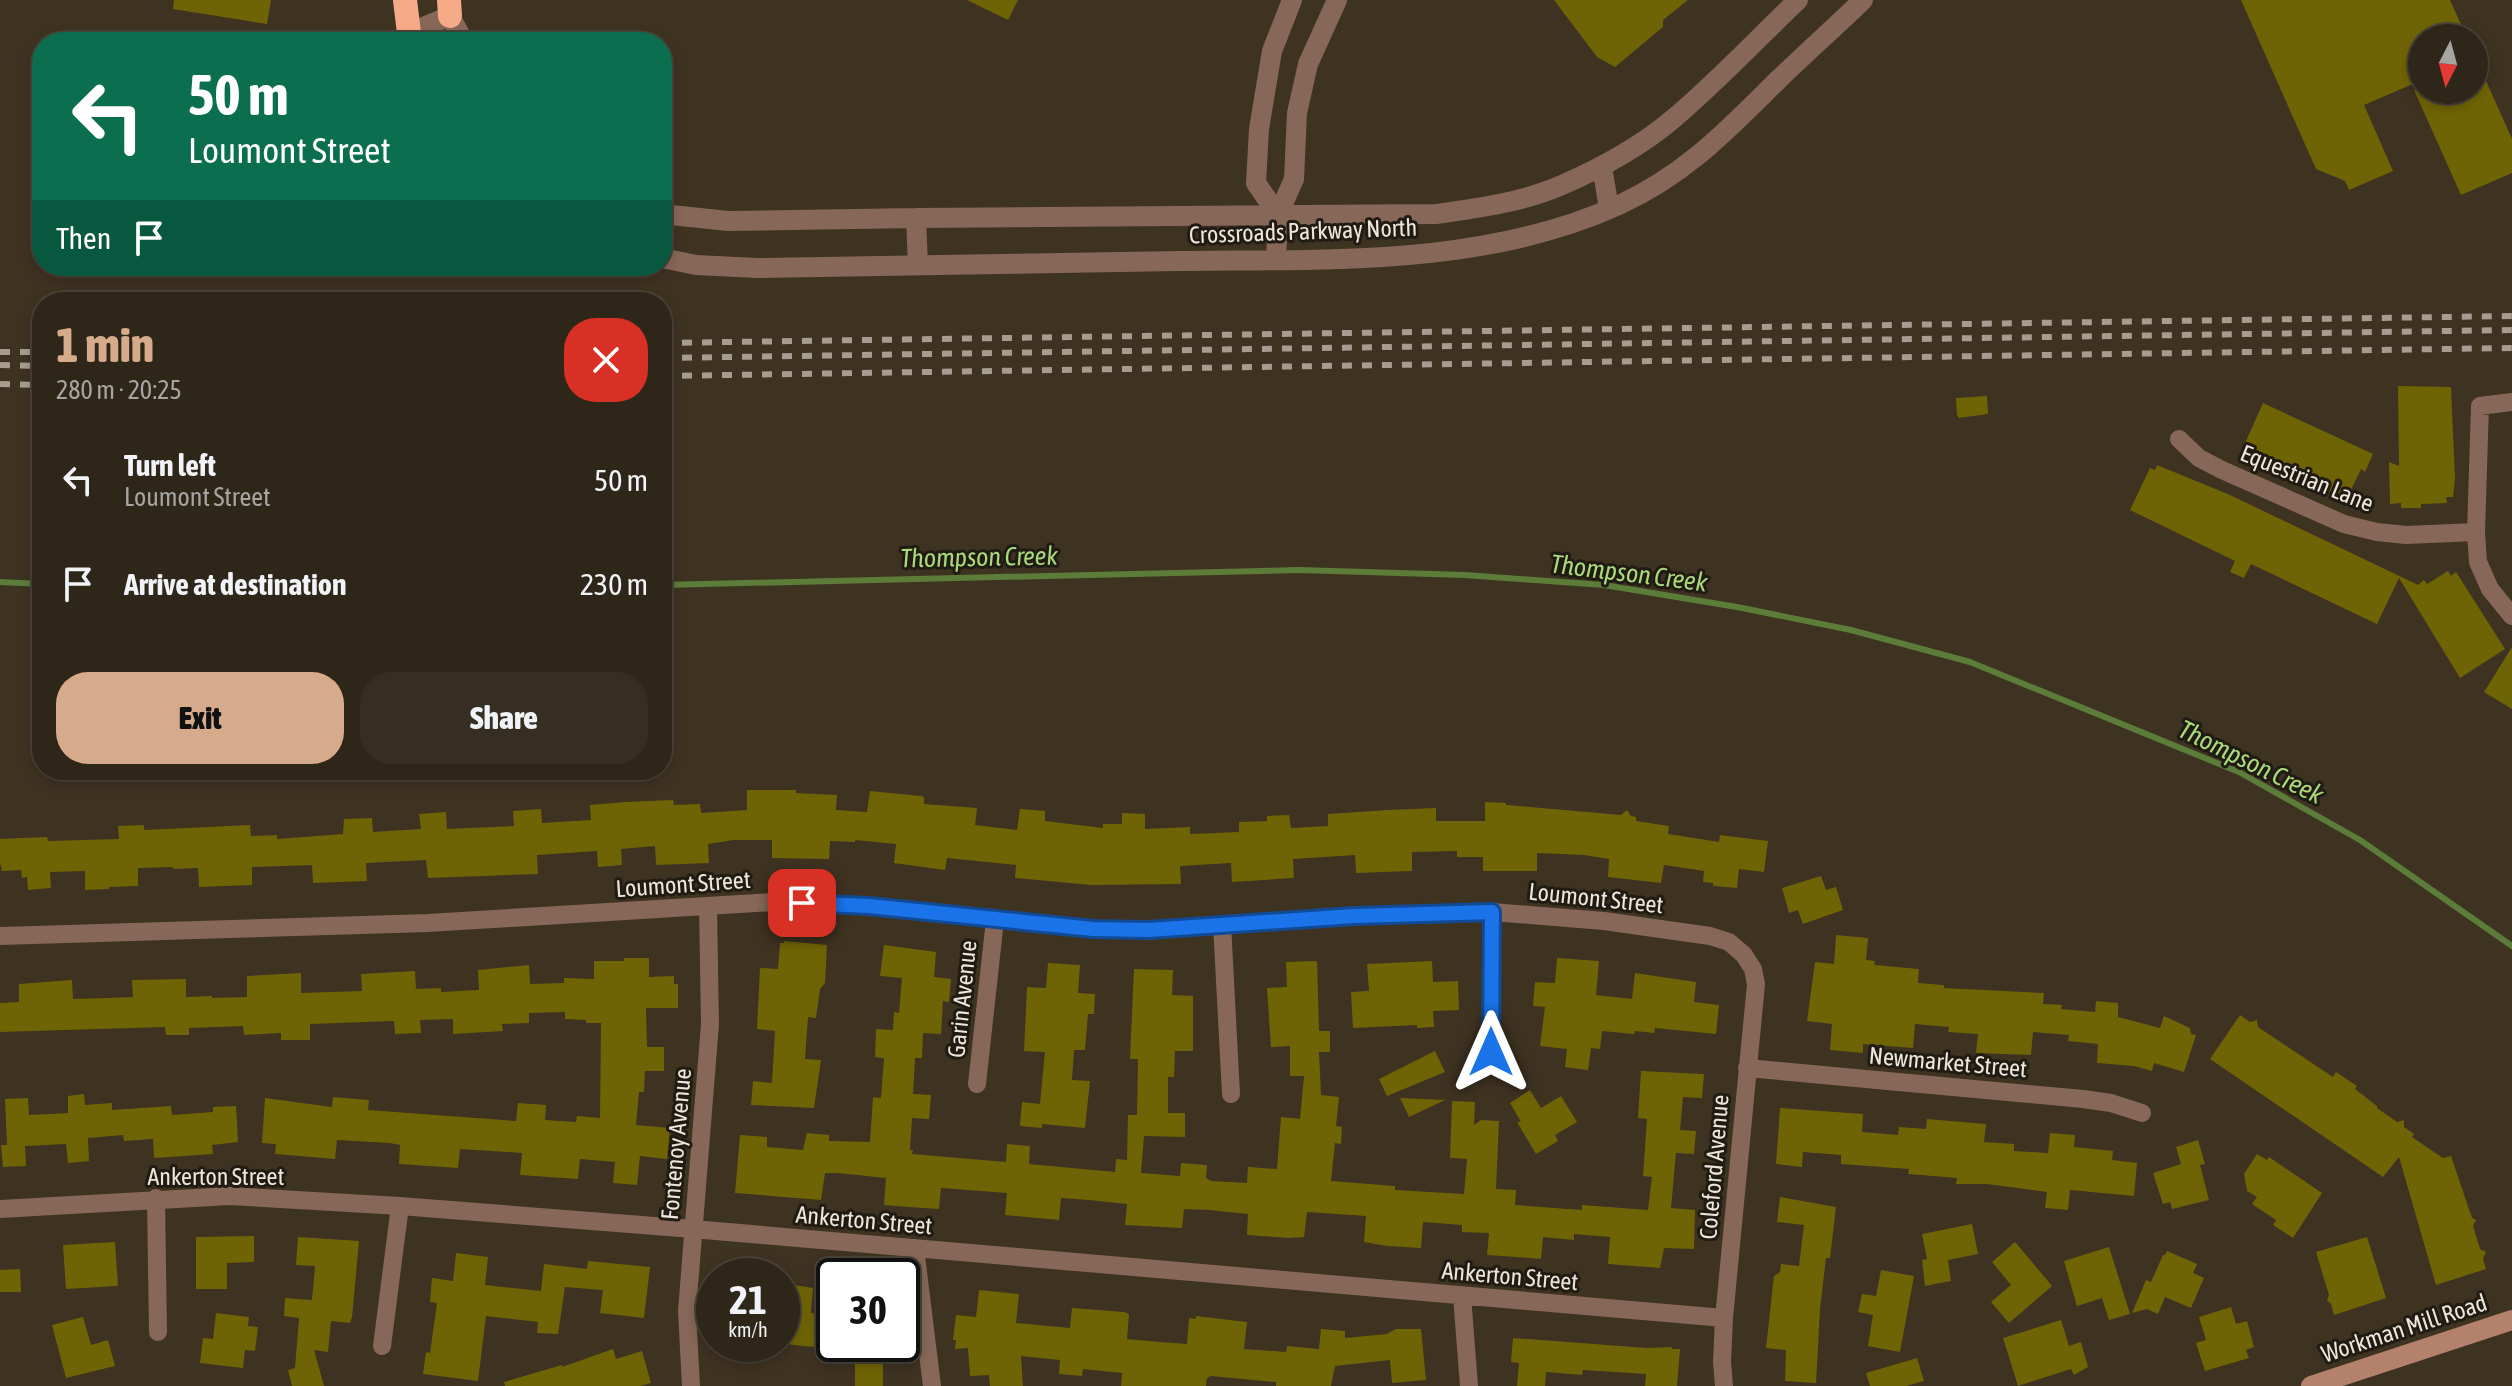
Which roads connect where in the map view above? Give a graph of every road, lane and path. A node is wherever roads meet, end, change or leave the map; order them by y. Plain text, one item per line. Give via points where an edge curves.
1 (405, 0) edge
2 (1292, 0) edge
3 (1337, 0) edge
4 (1798, 0) edge
5 (1863, 0) edge
6 (449, 8) edge
7 (410, 32) edge
8 (418, 32) edge
9 (460, 32) edge
10 (1602, 166) junction
11 (1609, 209) junction
12 (672, 215) edge
13 (1278, 215) junction
14 (916, 218) junction
15 (672, 260) edge
16 (1276, 260) junction
17 (918, 265) junction
18 (2512, 402) edge
19 (2179, 439) dead end
20 (2476, 532) junction
21 (2512, 616) edge
22 (708, 906) junction
23 (1492, 912) junction
24 (995, 920) junction
25 (1222, 924) junction
26 (0, 936) edge
27 (1744, 955) joint
28 (1491, 1052) dead end
29 (1747, 1068) junction
30 (977, 1084) dead end
31 (1231, 1094) dead end
32 (2142, 1113) dead end
33 (156, 1198) junction
34 (400, 1206) junction
35 (0, 1209) edge
36 (693, 1229) junction
37 (915, 1248) junction
38 (1462, 1296) junction
39 (1724, 1318) junction
40 (2512, 1320) edge
41 (158, 1332) dead end
42 (382, 1346) dead end
43 (691, 1386) edge
44 (932, 1386) edge
45 (1469, 1386) edge
46 (1724, 1386) edge
47 (2311, 1386) edge

1 - 7 highway
2 - 13 street via 1272,51 1259,129 1256,183
3 - 13 street via 1308,64 1297,113 1294,179
4 - 10 street, Crossroads Parkway North via 1673,119
5 - 11 street, Crossroads Parkway North via 1692,162
6 - 8 street
6 - 9 street
10 - 11 street
10 - 13 street, Crossroads Parkway North via 1560,186 1483,208 1436,214
11 - 16 street, Crossroads Parkway North via 1489,246
12 - 14 street, Crossroads Parkway North via 728,221
13 - 14 street, Crossroads Parkway North
13 - 16 street
14 - 17 street
15 - 17 street, Crossroads Parkway North via 757,268
16 - 17 street, Crossroads Parkway North
18 - 20 street via 2480,406
19 - 20 street, Equestrian Lane via 2222,470 2344,524 2406,535
20 - 21 street via 2478,562 2490,589
22 - 24 street, Loumont Street via 843,905
22 - 26 street, Loumont Street via 428,923
22 - 36 street, Fontenoy Avenue via 710,1024
23 - 25 street, Loumont Street
23 - 27 street, Loumont Street via 1710,936 1729,942
23 - 28 street
24 - 25 street, Loumont Street via 1148,930
24 - 30 street, Garin Avenue
25 - 31 street
27 - 29 street, Coleford Avenue via 1756,984
29 - 32 street, Newmarket Street via 2083,1099
29 - 39 street, Coleford Avenue
33 - 34 street, Ankerton Street via 230,1196
33 - 35 street, Ankerton Street
33 - 41 street
34 - 36 street, Ankerton Street
34 - 42 street
36 - 37 street, Ankerton Street
36 - 43 street, Fontenoy Avenue via 687,1311
37 - 38 street, Ankerton Street
37 - 44 street
38 - 39 street, Ankerton Street
38 - 45 street
39 - 46 street, Coleford Avenue
40 - 47 main road, Workman Mill Road

